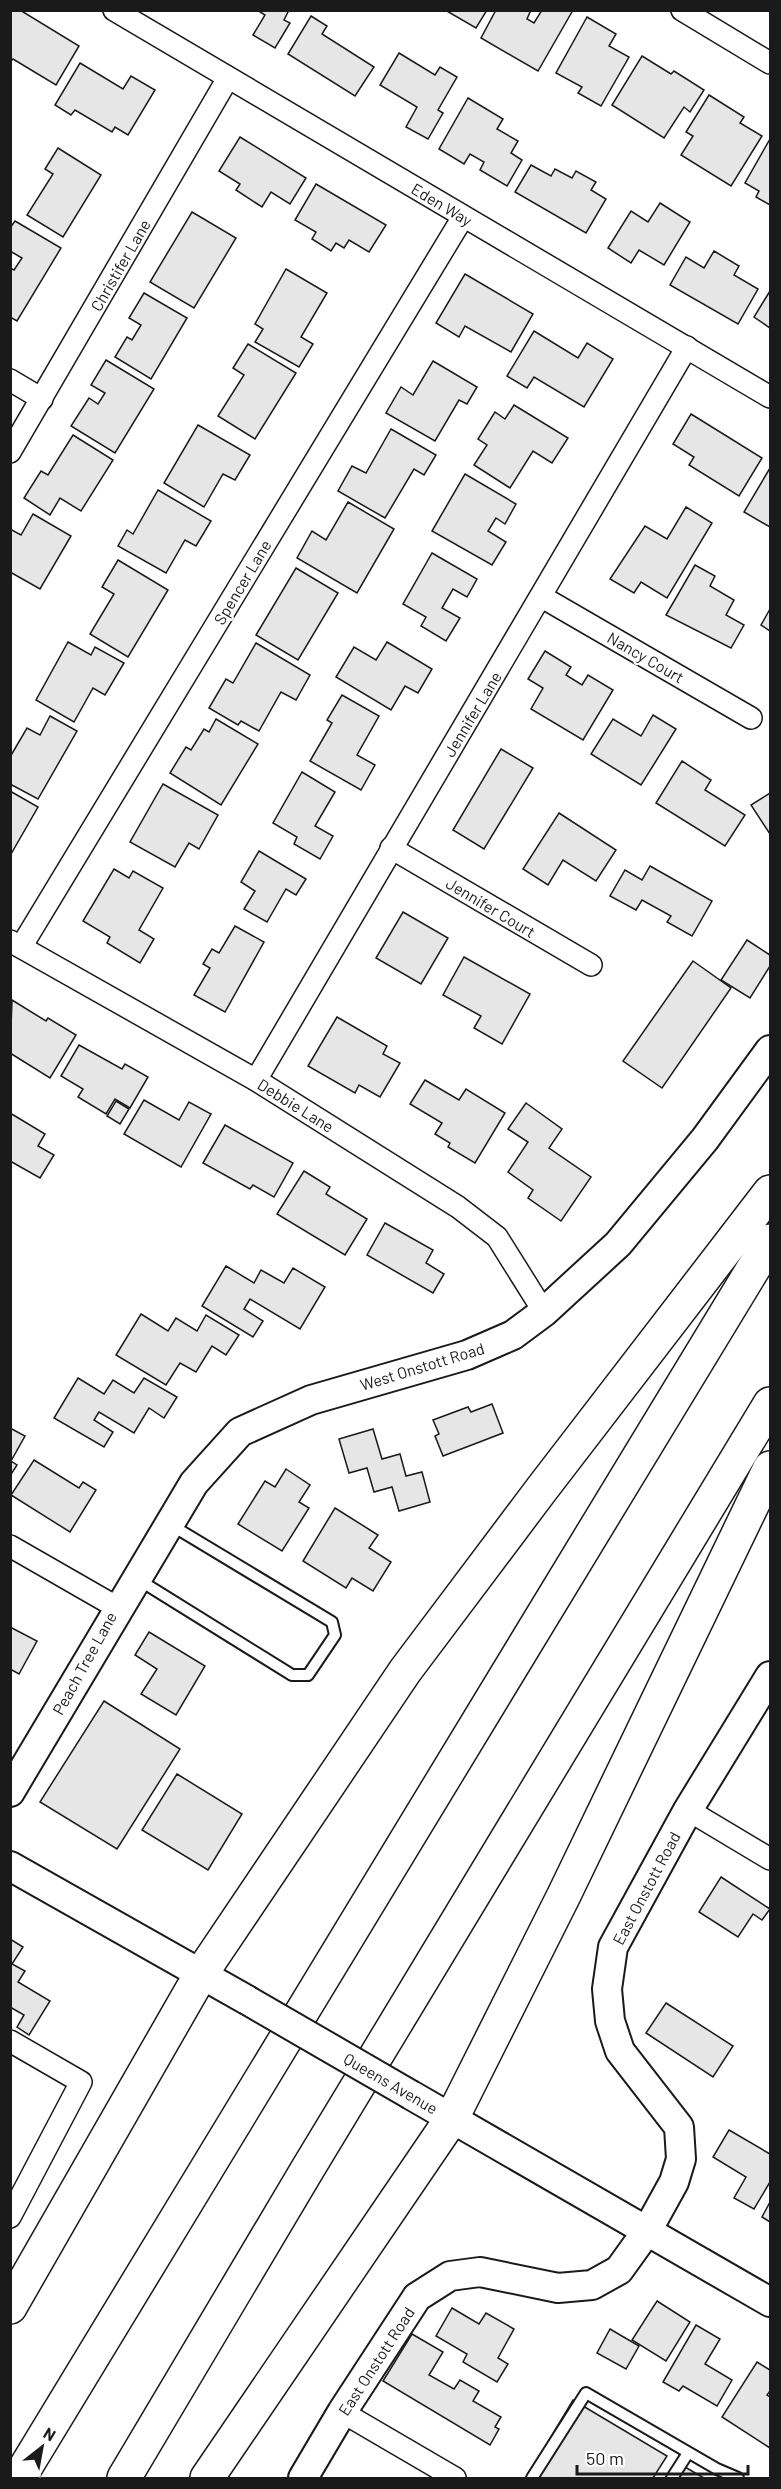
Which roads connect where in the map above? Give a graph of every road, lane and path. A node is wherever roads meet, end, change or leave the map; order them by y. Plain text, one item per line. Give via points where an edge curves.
1 (114, 10) edge
2 (682, 10) edge
3 (771, 63) edge
4 (228, 78) junction
5 (463, 217) junction
6 (687, 347) junction
7 (10, 380) edge
8 (771, 397) edge
9 (42, 399) junction
10 (10, 452) edge
11 (542, 597) junction
12 (751, 718) dead end
13 (391, 848) junction
14 (16, 944) edge
15 (591, 965) dead end
16 (771, 1050) edge
17 (256, 1080) junction
18 (771, 1192) edge
19 (771, 1241) edge
20 (543, 1312) junction
21 (771, 1404) edge
22 (771, 1468) edge
23 (169, 1524) junction
24 (10, 1546) edge
25 (136, 1578) junction
26 (118, 1608) junction
27 (771, 1676) edge
28 (10, 1792) edge
29 (688, 1810) junction
30 (771, 1859) edge
31 (10, 1866) edge
32 (201, 1974) junction
33 (10, 2041) edge
34 (452, 2118) junction
35 (10, 2217) edge
36 (647, 2231) junction
37 (771, 2302) edge
38 (10, 2307) edge
39 (342, 2412) junction
40 (688, 2452) junction
41 (19, 2478) edge
42 (124, 2478) edge
43 (207, 2478) edge
44 (303, 2478) edge
45 (455, 2478) edge
46 (532, 2478) edge
47 (672, 2478) edge
48 (738, 2478) edge

1 - 4 street, Eden Way
2 - 3 street
4 - 5 street, Eden Way
4 - 9 street, Christifer Lane
5 - 6 street, Eden Way
5 - 14 street, Spencer Lane
6 - 8 street, Eden Way
6 - 11 street, Jennifer Lane
7 - 9 street
9 - 10 street, Christifer Lane
11 - 12 street, Nancy Court
11 - 13 street, Jennifer Lane
13 - 15 street, Jennifer Court
13 - 17 street, Jennifer Lane
14 - 17 street, Debbie Lane
16 - 20 street, West Onstott Road via 705,1139 618,1244
17 - 20 street, Debbie Lane via 458,1207 497,1237
18 - 32 highway via 405,1671
19 - 41 highway
20 - 23 street, West Onstott Road via 513,1335 467,1355 311,1400 240,1432 194,1483
21 - 42 highway
22 - 34 highway
23 - 25 street, West Onstott Road
23 - 25 lane via 332,1622 335,1635 308,1675 292,1675
24 - 26 street, Peach Tree Lane
25 - 26 street, West Onstott Road
26 - 28 street, Peach Tree Lane
27 - 29 street, East Onstott Road
29 - 30 street
29 - 36 street, East Onstott Road via 613,1947 607,1989 610,2021 620,2051 679,2127 681,2158 674,2182
31 - 32 street, Queens Avenue
32 - 34 street, Queens Avenue, bridge
32 - 38 highway
33 - 35 street via 81,2082
34 - 36 street, Queens Avenue
34 - 43 highway
36 - 37 street, Queens Avenue
36 - 39 street, East Onstott Road via 618,2270 592,2285 558,2288 480,2272 450,2276 417,2297
39 - 44 street, East Onstott Road
39 - 45 street
40 - 46 lane via 586,2393
40 - 47 lane
40 - 48 lane

